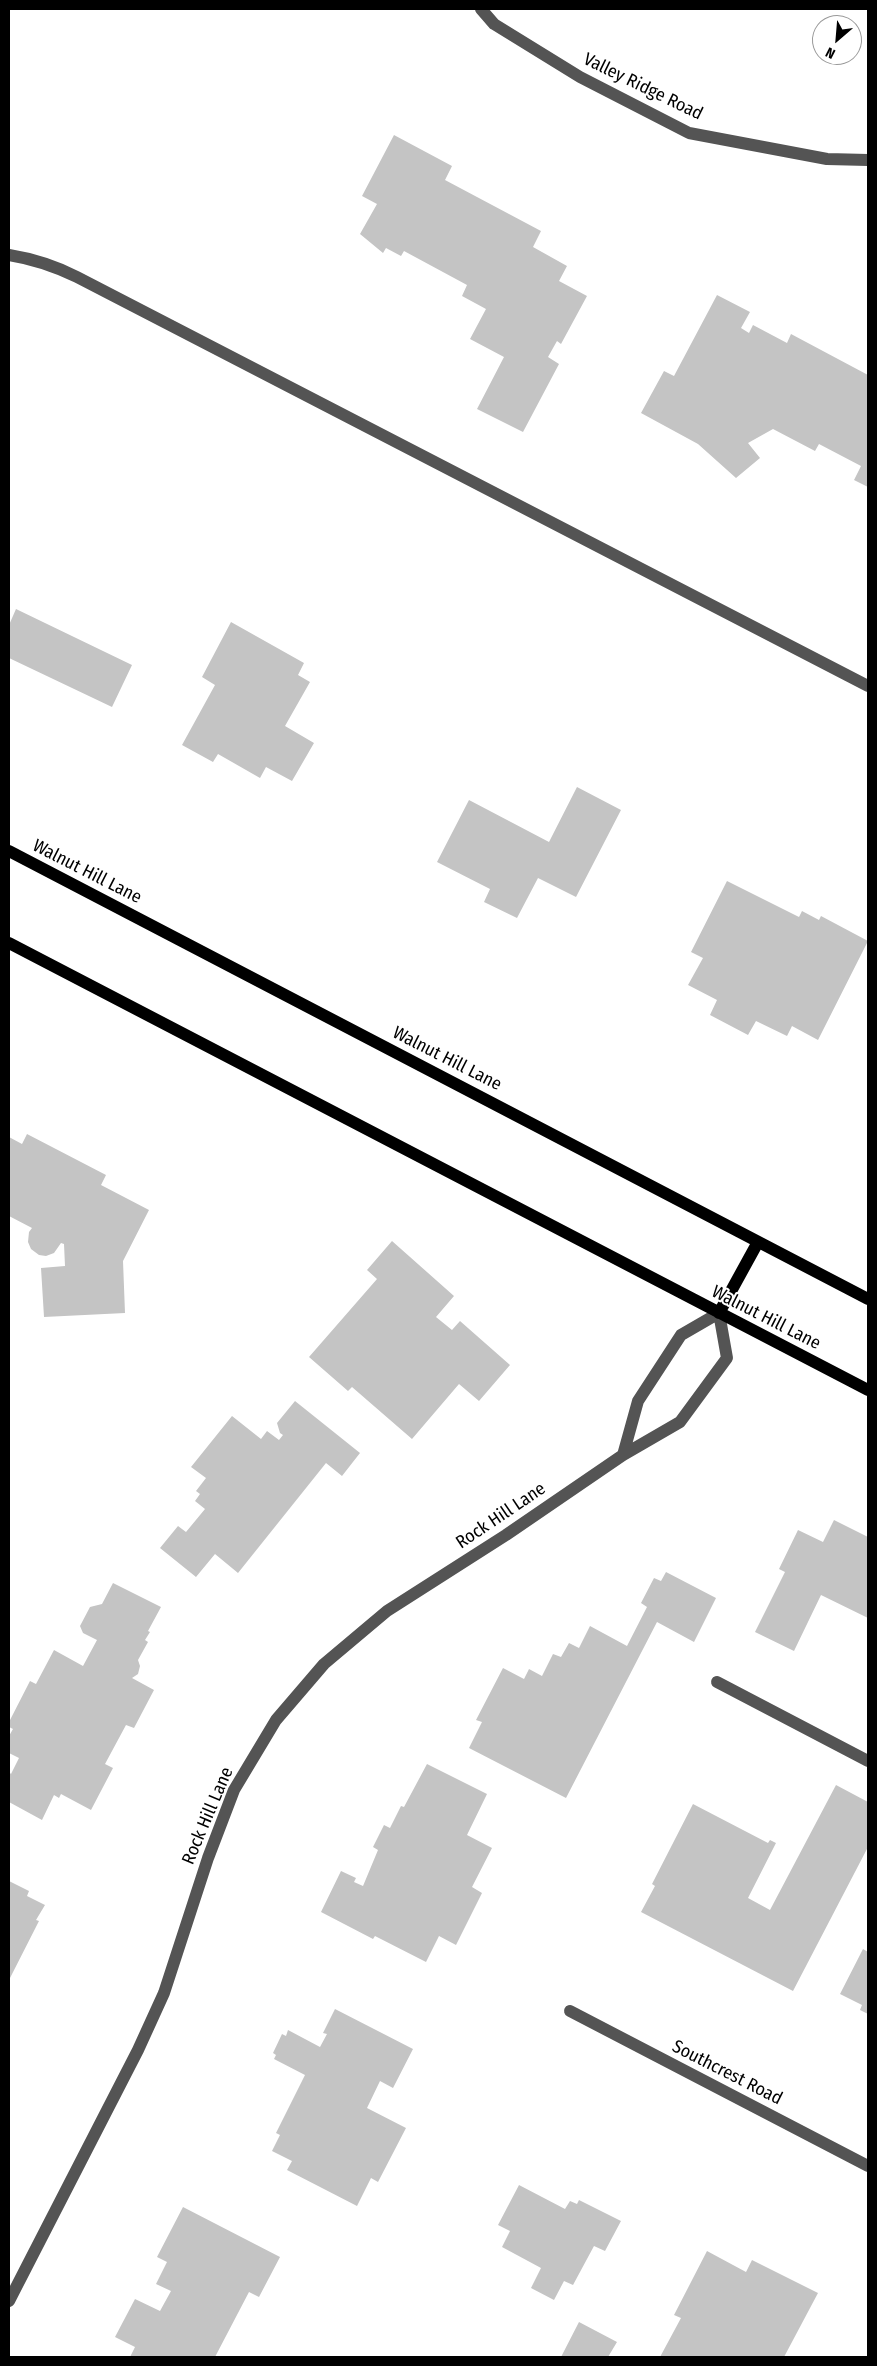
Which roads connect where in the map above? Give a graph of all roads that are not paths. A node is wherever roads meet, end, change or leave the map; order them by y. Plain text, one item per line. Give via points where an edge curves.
1 (481, 9) edge
2 (868, 160) edge
3 (9, 255) edge
4 (868, 686) edge
5 (9, 851) edge
6 (9, 943) edge
7 (758, 1242) junction
8 (868, 1299) edge
9 (719, 1313) junction
10 (868, 1390) edge
11 (623, 1455) junction
12 (717, 1682) dead end
13 (868, 1761) edge
14 (570, 2011) dead end
15 (868, 2166) edge
16 (9, 2301) edge

1 - 2 street, Valley Ridge Road via 494,24 580,77 689,133 827,159
3 - 4 street via 56,266 78,276
5 - 7 main road, Walnut Hill Lane
6 - 9 main road, Walnut Hill Lane
7 - 8 main road, Walnut Hill Lane
7 - 9 main road
9 - 10 main road, Walnut Hill Lane
9 - 11 street via 681,1335 638,1401
9 - 11 street, Rock Hill Lane via 728,1358 680,1422
11 - 16 street, Rock Hill Lane via 387,1611 324,1664 276,1720 234,1790 164,1993 138,2050
12 - 13 street
14 - 15 street, Southcrest Road

